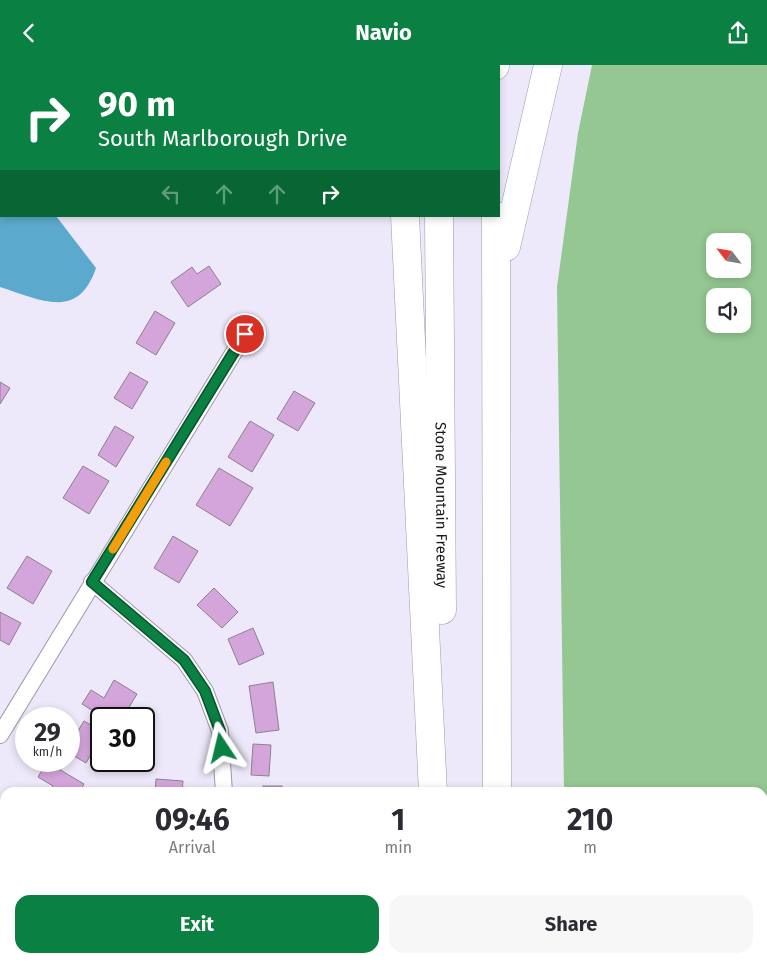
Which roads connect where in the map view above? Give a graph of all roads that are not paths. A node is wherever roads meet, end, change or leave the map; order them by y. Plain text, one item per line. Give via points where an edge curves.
1 (548, 65) edge
2 (405, 217) edge
3 (439, 217) edge
4 (496, 217) edge
5 (496, 290) junction
6 (245, 334) dead end
7 (92, 582) junction
8 (0, 735) edge
9 (224, 787) edge
10 (434, 787) edge
11 (444, 787) edge
12 (497, 787) edge

1 - 5 highway
2 - 10 highway
3 - 11 highway, Stone Mountain Freeway
4 - 5 highway
5 - 12 highway
6 - 7 street
7 - 8 street
7 - 9 street via 184,660 205,691 220,731

